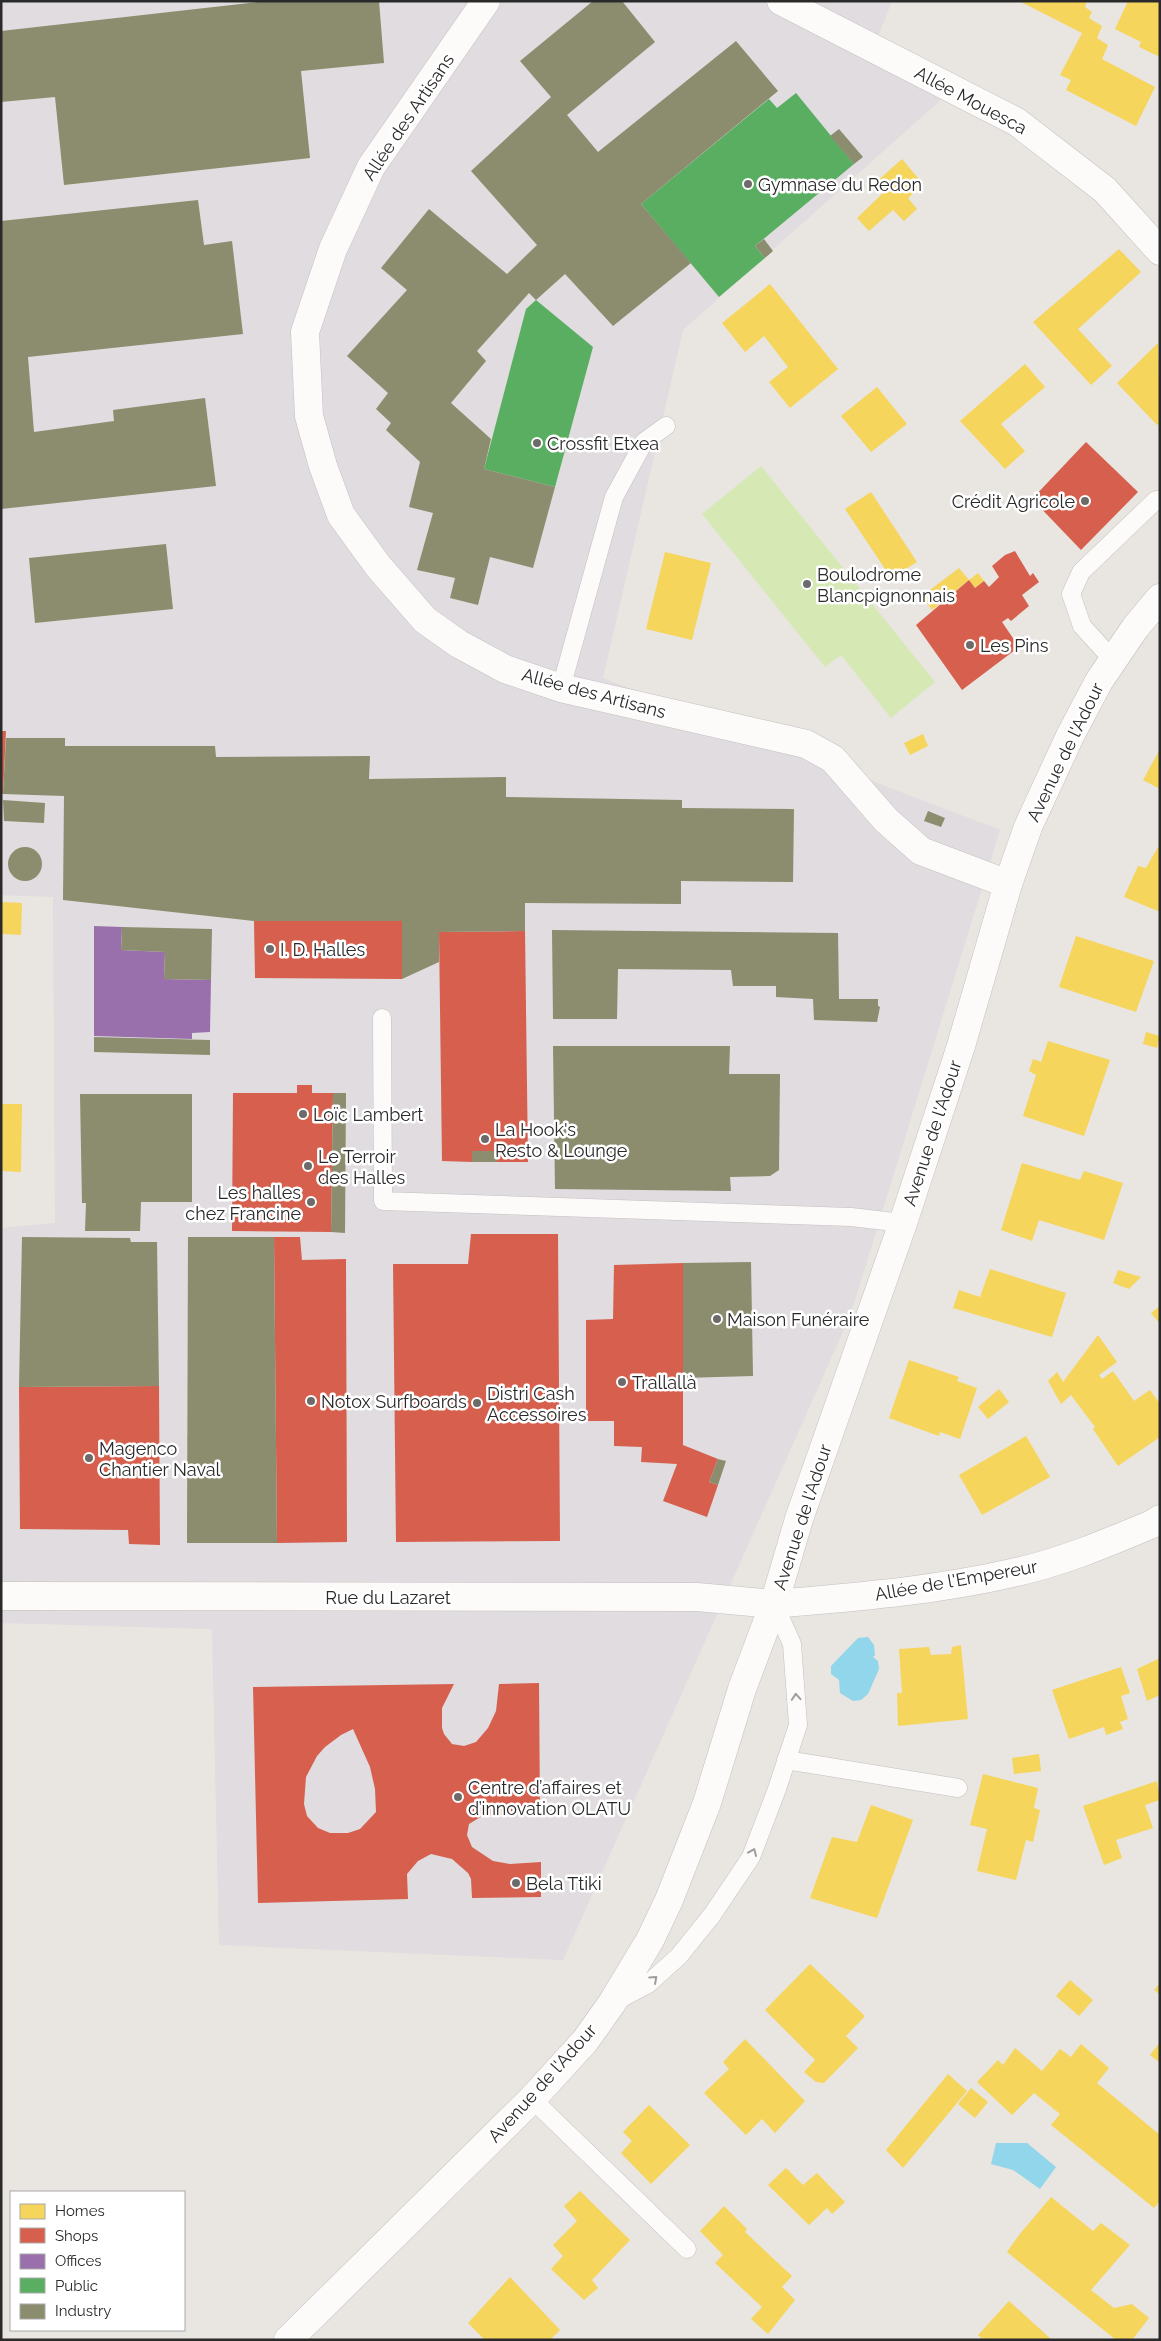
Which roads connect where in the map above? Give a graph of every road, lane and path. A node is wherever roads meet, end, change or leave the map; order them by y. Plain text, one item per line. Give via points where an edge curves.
1 (486, 1) edge
2 (781, 1) edge
3 (1160, 251) edge
4 (666, 426) dead end
5 (1160, 500) edge
6 (1160, 598) edge
7 (1112, 660) junction
8 (561, 688) junction
9 (1008, 884) junction
10 (382, 1018) dead end
11 (903, 1223) junction
12 (1160, 1519) edge
13 (1, 1596) edge
14 (774, 1604) junction
15 (786, 1760) junction
16 (958, 1788) dead end
17 (612, 2003) junction
18 (532, 2099) junction
19 (687, 2249) dead end
20 (288, 2340) edge

1 - 8 street, Allée des Artisans via 371,167 332,249 305,332 310,416 323,466 341,515 378,566 425,620 459,644 505,669
2 - 3 street, Allée Mouesca via 1017,122 1105,190
4 - 8 lane via 644,442 614,497
5 - 7 lane via 1156,500 1081,572 1071,594 1082,626
6 - 7 street, Avenue de l'Adour
7 - 9 street, Avenue de l'Adour via 1070,736 1028,827
8 - 9 street, Allée des Artisans via 806,744 833,759 886,820 920,851
9 - 11 street, Avenue de l'Adour via 961,1046
10 - 11 lane via 383,1201 851,1217
11 - 14 street, Avenue de l'Adour via 799,1519
12 - 14 street, Allée de l'Empereur via 1088,1550 1013,1573 873,1596
13 - 14 street, Rue du Lazaret via 697,1597
15 -> 14 lane via 798,1725 792,1644
14 - 17 street, Avenue de l'Adour via 742,1688 707,1803 669,1900 650,1940
15 - 16 lane
17 -> 15 lane via 648,1984 679,1956 712,1915 752,1857
17 - 18 street, Avenue de l'Adour via 585,2040
18 - 19 lane
18 - 20 street, Avenue de l'Adour

